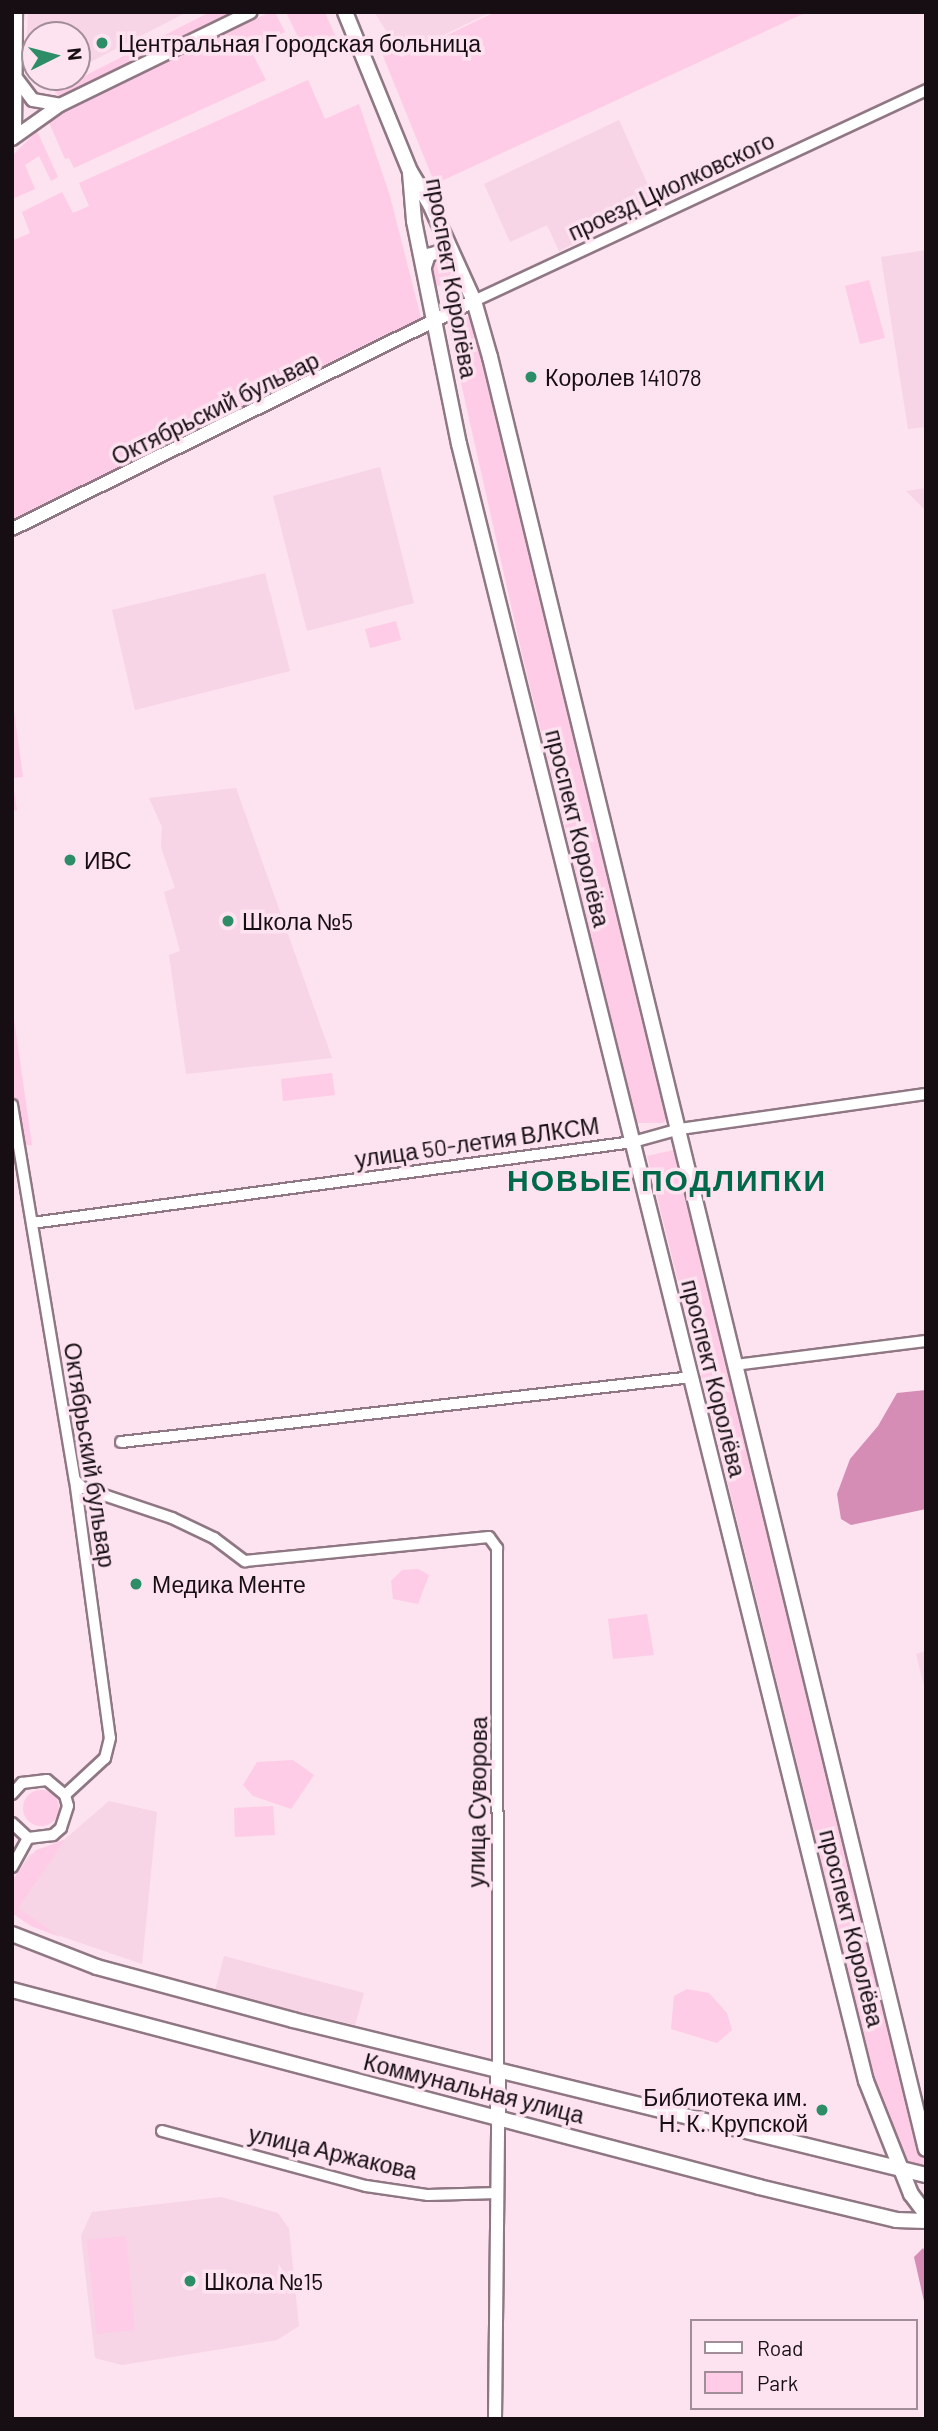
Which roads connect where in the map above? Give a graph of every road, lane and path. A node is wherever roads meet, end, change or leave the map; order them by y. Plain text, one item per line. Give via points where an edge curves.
1 (16, 12) edge
2 (251, 12) edge
3 (345, 12) edge
4 (15, 71) junction
5 (926, 90) edge
6 (60, 105) junction
7 (13, 137) edge
8 (409, 169) junction
9 (450, 248) junction
10 (425, 267) junction
11 (474, 300) junction
12 (435, 324) junction
13 (12, 529) edge
14 (926, 1094) edge
15 (12, 1105) edge
16 (680, 1129) junction
17 (633, 1142) junction
18 (32, 1223) junction
19 (926, 1341) edge
20 (735, 1366) junction
21 (692, 1377) junction
22 (121, 1442) dead end
23 (75, 1480) junction
24 (12, 1794) edge
25 (65, 1795) junction
26 (12, 1823) edge
27 (29, 1838) junction
28 (12, 1867) edge
29 (12, 1934) edge
30 (12, 1990) edge
31 (498, 2071) junction
32 (498, 2118) junction
33 (162, 2132) dead end
34 (926, 2149) edge
35 (902, 2171) junction
36 (926, 2175) edge
37 (498, 2193) junction
38 (926, 2214) edge
39 (926, 2221) edge
40 (495, 2419) edge

1 - 4 street
2 - 6 street
3 - 8 main road
4 - 6 street via 25,94 40,103
4 - 7 street
5 - 11 street, проезд Циолковского
6 - 7 street
8 - 9 main road, проспект Королёва
8 - 10 main road, проспект Королёва
9 - 10 street via 429,255
9 - 11 main road, проспект Королёва
10 - 12 main road, проспект Королёва
11 - 12 street, проезд Циолковского
11 - 16 main road, проспект Королёва
12 - 13 street, Октябрьский бульвар
12 - 17 main road, проспект Королёва via 488,564
14 - 16 street, улица 50-летия ВЛКСМ
15 - 18 street, Октябрьский бульвар
16 - 17 street, улица 50-летия ВЛКСМ
16 - 20 main road, проспект Королёва
17 - 18 street, улица 50-летия ВЛКСМ
17 - 21 main road, проспект Королёва
18 - 23 street, Октябрьский бульвар
19 - 20 street
20 - 34 main road, проспект Королёва
21 - 22 street
21 - 35 main road, проспект Королёва via 866,2081
23 - 25 street, Октябрьский бульвар via 110,1738 105,1758
23 - 31 street, улица Суворова via 83,1488 182,1523 245,1561 489,1537 497,1548
24 - 25 street via 33,1779 47,1780
25 - 27 street via 67,1817 61,1828 41,1839
26 - 27 street
27 - 28 street
29 - 31 main road, Коммунальная улица via 136,1978
30 - 32 main road, Коммунальная улица
31 - 32 main road
31 - 35 main road, Коммунальная улица
32 - 37 street
32 - 39 main road, Коммунальная улица via 786,2194 896,2220
33 - 37 street, улица Аржакова via 366,2186 428,2195
35 - 36 main road, Коммунальная улица
35 - 38 main road, проспект Королёва via 915,2202
37 - 40 street

